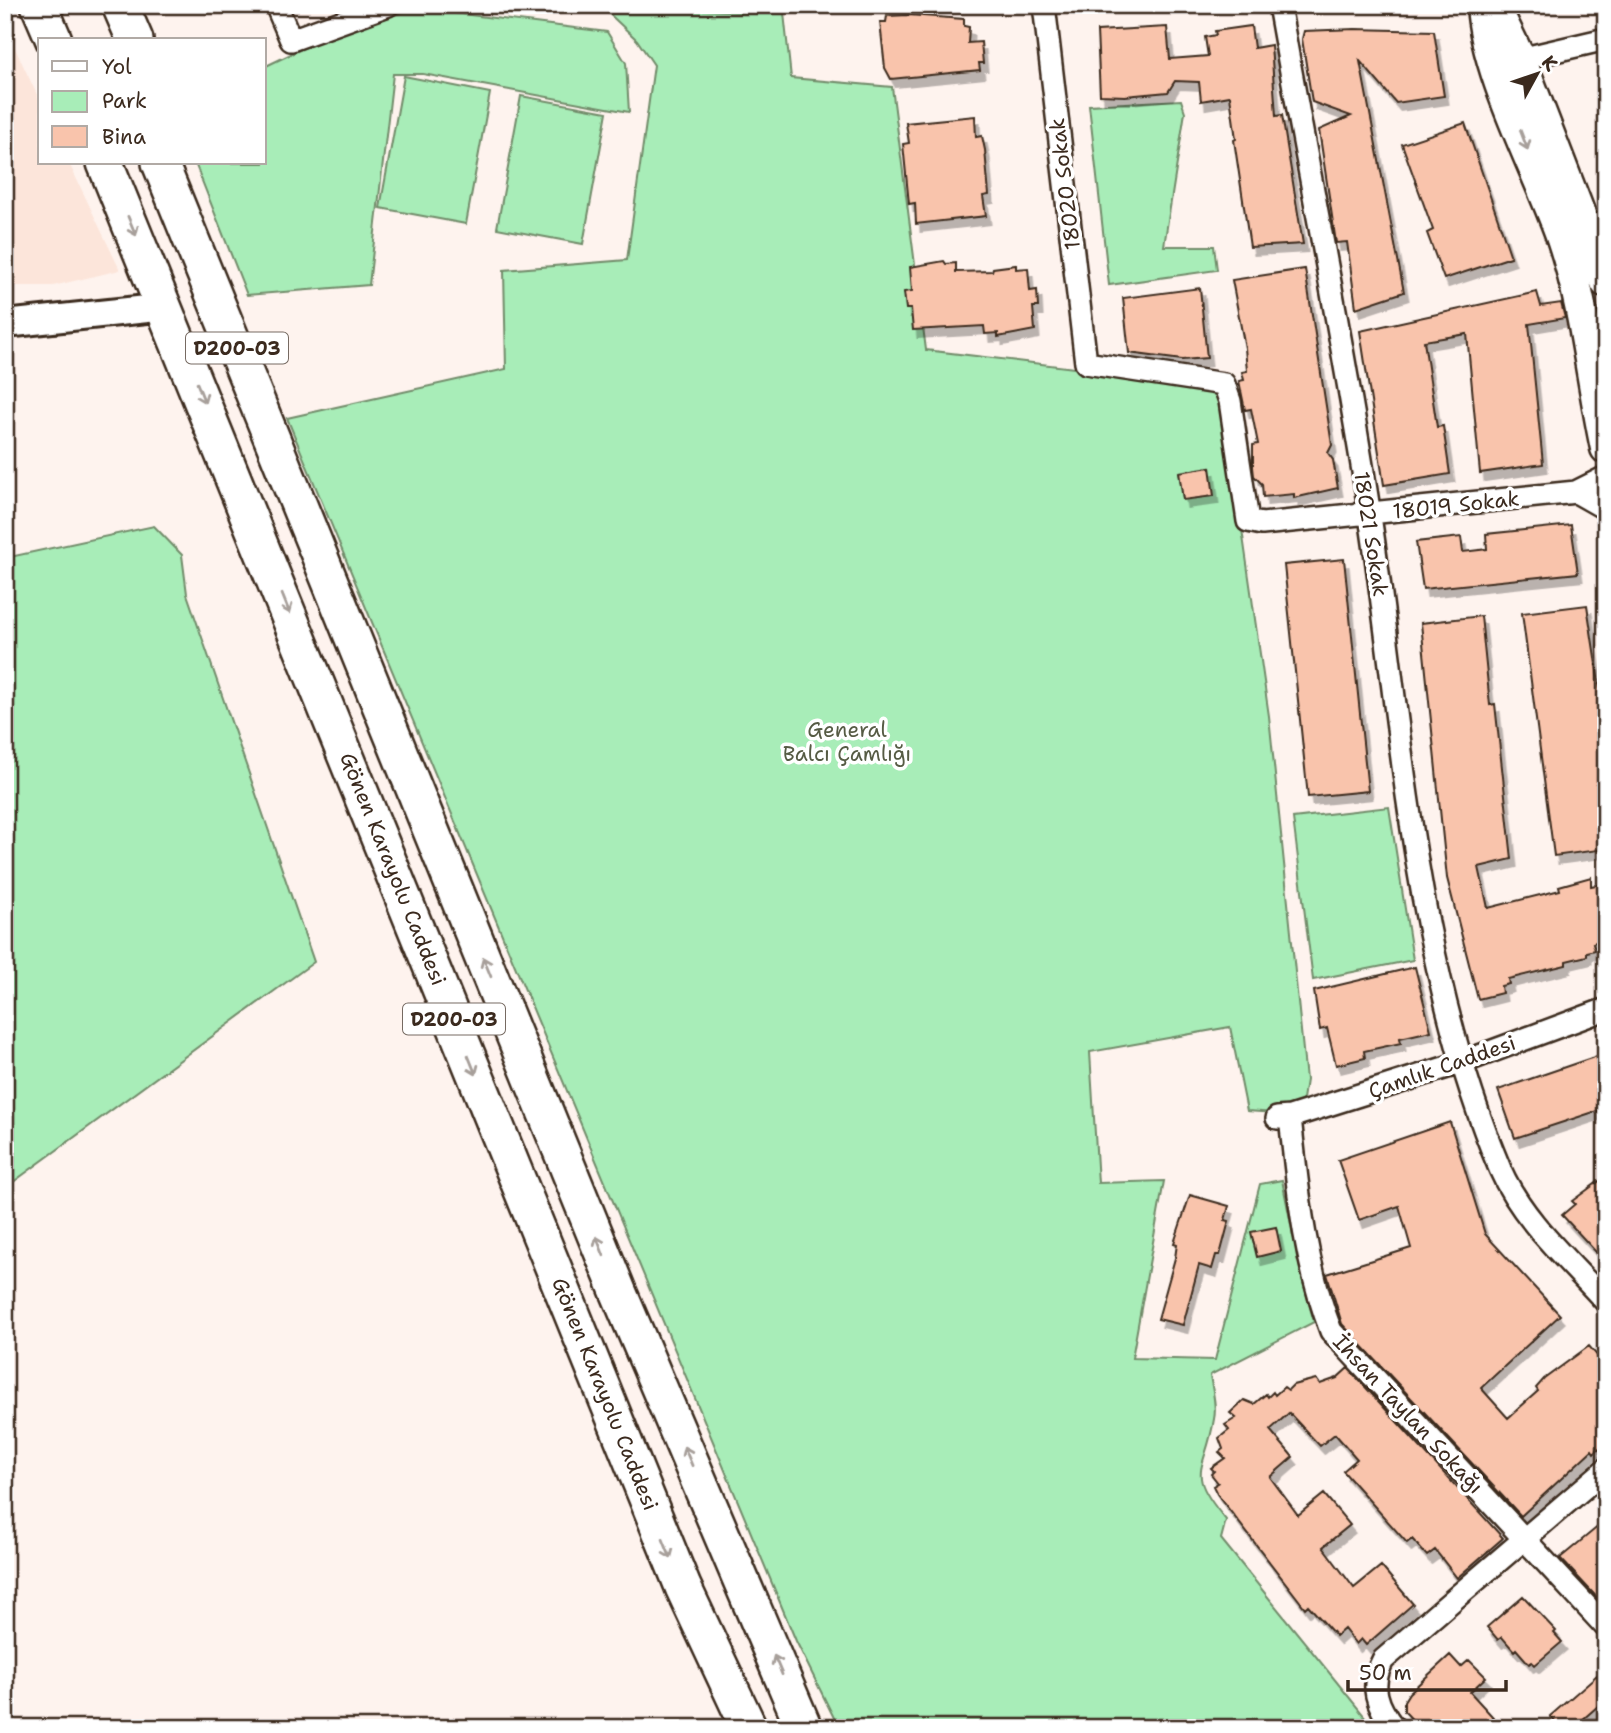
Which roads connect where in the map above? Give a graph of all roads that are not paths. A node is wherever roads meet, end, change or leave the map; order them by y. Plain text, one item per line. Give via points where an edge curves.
1 (39, 5) edge
2 (96, 5) edge
3 (120, 5) edge
4 (276, 5) edge
5 (388, 5) edge
6 (1044, 5) edge
7 (1279, 5) edge
8 (1482, 5) edge
9 (1494, 5) edge
10 (53, 38) edge
11 (109, 38) edge
12 (134, 38) edge
13 (1606, 39) edge
14 (1520, 59) junction
15 (105, 164) edge
16 (160, 164) edge
17 (185, 164) edge
18 (196, 248) junction
19 (1599, 296) edge
20 (166, 307) junction
21 (5, 324) edge
22 (277, 447) junction
23 (1606, 448) edge
24 (1606, 477) edge
25 (1576, 492) junction
26 (1606, 509) edge
27 (1370, 514) junction
28 (1252, 523) joint
29 (400, 752) junction
30 (1606, 1009) edge
31 (1463, 1062) junction
32 (1283, 1117) joint
33 (1606, 1302) edge
34 (1606, 1469) edge
35 (1523, 1538) junction
36 (1606, 1628) edge
37 (749, 1728) edge
38 (804, 1728) edge
39 (1394, 1728) edge

1 - 10 highway
2 - 11 highway
3 - 12 highway
4 - 5 street via 291,40
6 - 28 street, 18020 Sokak via 1086,363 1224,384 1245,516
7 - 27 street, 18021 Sokak
8 -> 19 main road via 1494,65 1562,238
9 - 14 main road
13 - 14 street
14 - 19 main road
15 -> 20 highway, Gönen Karayolu Caddesi / D200-03
16 - 18 highway, D200-03
17 - 22 highway via 263,368
18 - 20 highway via 199,292
18 - 22 highway, D200-03
19 - 23 main road
20 - 21 street
20 - 29 highway via 186,307 204,320 350,670
20 -> 37 highway, Gönen Karayolu Caddesi / D200-03 via 683,1587
22 - 29 highway, D200-03
24 - 25 street, 18019 Sokak
25 - 26 street
25 - 27 street, 18019 Sokak
27 - 28 street, 18019 Sokak
27 - 31 street, 18021 Sokak via 1422,892
38 -> 29 highway, D200-03 via 618,1291
30 - 31 street, Çamlık Caddesi
31 - 32 street, Çamlık Caddesi
31 - 33 street, 18021 Sokak via 1501,1171 1523,1209
32 - 35 street, İhsan Taylan Sokağı via 1305,1244 1331,1331
34 - 35 street
35 - 36 street, İhsan Taylan Sokağı
35 - 39 street via 1383,1660 1375,1687 1381,1710

